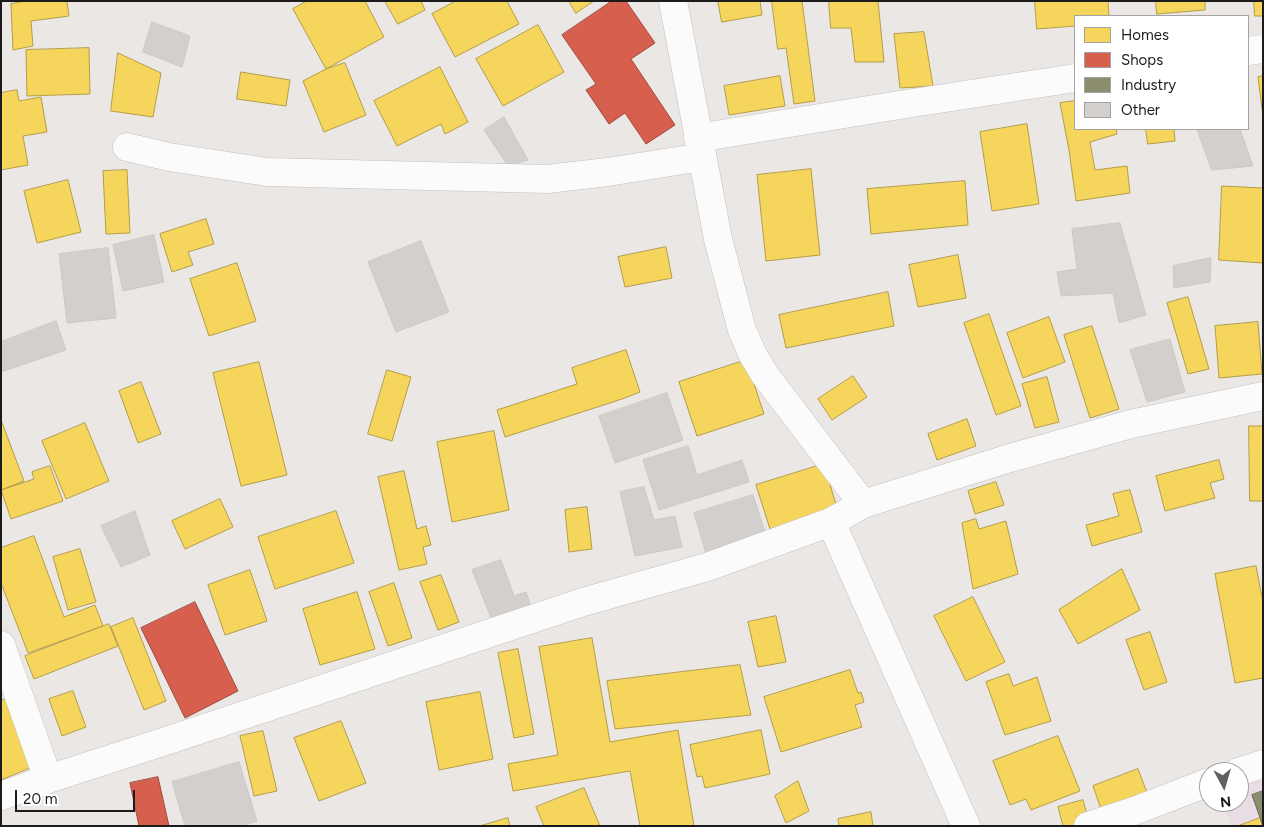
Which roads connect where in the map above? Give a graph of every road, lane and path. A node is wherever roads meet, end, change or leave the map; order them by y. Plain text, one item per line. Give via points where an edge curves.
1 (673, 1) edge
2 (1263, 49) edge
3 (1249, 51) edge
4 (1074, 78) edge
5 (127, 147) dead end
6 (700, 148) junction
7 (1263, 396) edge
8 (863, 504) junction
9 (831, 522) junction
10 (1, 645) edge
11 (1263, 764) edge
12 (1249, 768) edge
13 (48, 779) junction
14 (1199, 786) edge
15 (1, 796) edge
16 (966, 826) edge
17 (1088, 826) edge

1 - 6 street
2 - 3 street
4 - 6 street via 893,106
5 - 6 street via 168,157 267,172 547,179 608,172
6 - 8 street via 718,239 742,330 765,375
7 - 8 street via 1131,424
8 - 9 street
9 - 13 street via 707,567 583,602
9 - 16 street
10 - 13 street
11 - 12 street
13 - 15 street
14 - 17 street

